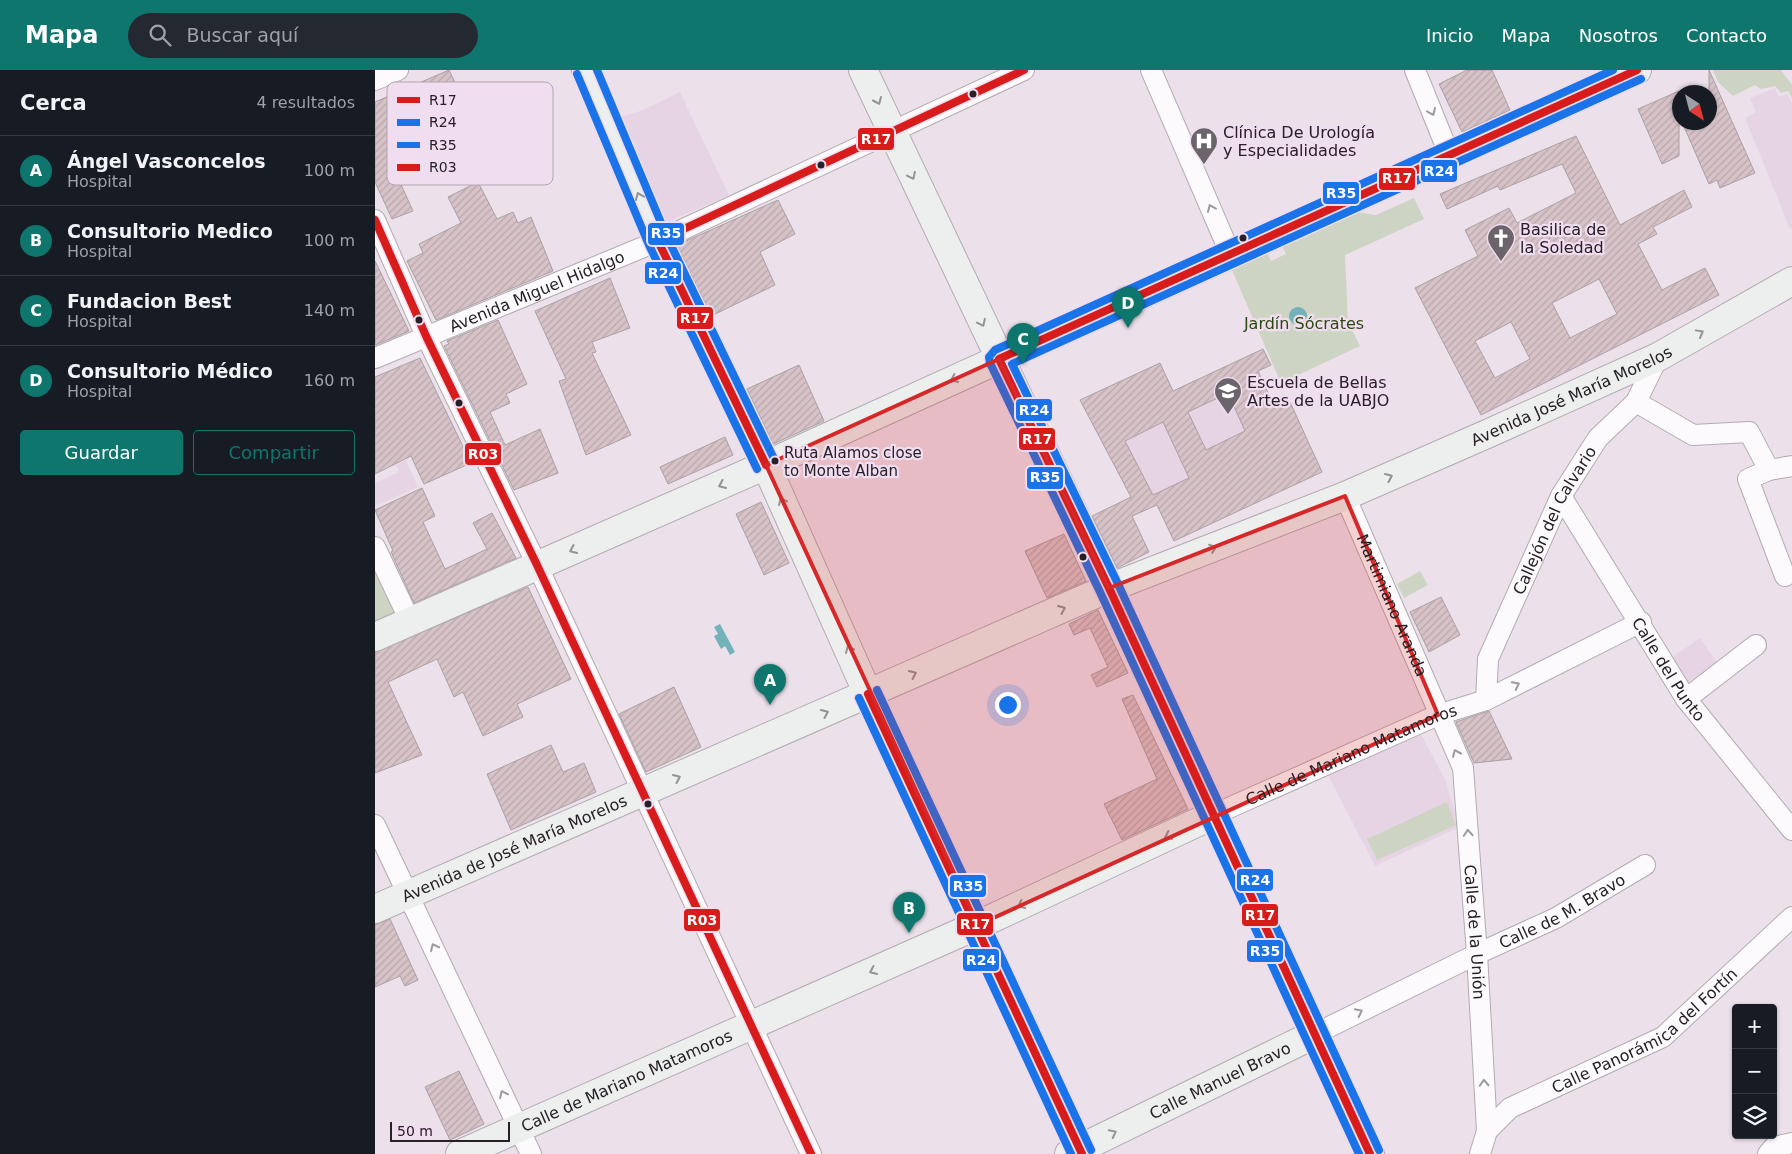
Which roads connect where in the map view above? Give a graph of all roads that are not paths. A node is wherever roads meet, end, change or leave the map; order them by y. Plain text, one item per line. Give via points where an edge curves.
1 (398, 70) edge
2 (586, 70) edge
3 (863, 70) edge
4 (1024, 70) edge
5 (1151, 70) edge
6 (1415, 70) edge
7 (1637, 70) edge
8 (375, 80) edge
9 (892, 132) junction
10 (1449, 154) junction
11 (375, 220) edge
12 (658, 241) junction
13 (1230, 253) junction
14 (1792, 280) edge
15 (426, 336) junction
16 (1657, 357) junction
17 (375, 358) edge
18 (999, 359) junction
19 (1636, 402) junction
20 (766, 465) junction
21 (1792, 466) edge
22 (1769, 470) junction
23 (1345, 496) junction
24 (1561, 496) junction
25 (375, 547) edge
26 (536, 565) junction
27 (1785, 576) dead end
28 (1109, 588) junction
29 (410, 621) junction
30 (1641, 622) junction
31 (375, 637) edge
32 (1756, 645) dead end
33 (868, 694) junction
34 (1686, 699) junction
35 (1486, 700) junction
36 (1438, 715) junction
37 (641, 793) junction
38 (1213, 815) junction
39 (375, 826) edge
40 (1792, 830) edge
41 (1645, 864) dead end
42 (409, 894) junction
43 (375, 909) edge
44 (1791, 921) edge
45 (978, 926) junction
46 (1477, 954) junction
47 (750, 1025) junction
48 (1315, 1034) junction
49 (519, 1128) junction
50 (1487, 1131) junction
51 (1792, 1143) edge
52 (1077, 1152) edge
53 (460, 1154) edge
54 (531, 1154) edge
55 (811, 1154) edge
56 (1370, 1154) edge
57 (1480, 1154) edge
58 (1768, 1154) edge

1 - 8 street
12 -> 2 street
3 -> 9 street
4 - 9 street, Avenida Miguel Hidalgo
13 -> 5 street
6 -> 10 street
7 - 10 street
9 - 12 street, Avenida Miguel Hidalgo
9 -> 18 street
10 - 13 street
11 - 15 street
12 - 15 street, Avenida Miguel Hidalgo
12 - 20 street
13 - 18 street
16 -> 14 street, Avenida José María Morelos
15 - 17 street, Avenida Miguel Hidalgo
15 - 26 street
16 - 19 street, Callejón del Calvario
23 -> 16 street, Avenida José María Morelos
18 -> 20 street
18 - 28 street
19 - 22 street via 1693,435 1749,432
19 - 24 street, Callejón del Calvario via 1598,438
20 -> 26 street
33 -> 20 street
21 - 22 street
22 - 27 street via 1748,479
28 -> 23 street, Avenida de José María Morelos
23 - 36 street, Martimiano Aranda
24 - 30 street, Calle del Punto
24 - 35 street, Callejón del Calvario via 1488,659
25 - 29 street
26 - 29 street
26 - 37 street
33 -> 28 street, Avenida de José María Morelos
28 - 38 street
29 - 31 street
30 - 34 street, Calle del Punto
35 -> 30 street, Calle de Mariano Matamoros
32 - 34 street
37 -> 33 street, Avenida de José María Morelos
33 - 45 street
34 - 40 street, Calle del Punto
35 - 36 street, Calle de Mariano Matamoros
36 - 38 street, Calle de Mariano Matamoros
46 -> 36 street, Calle de la Unión via 1463,768
37 - 42 street, Avenida de José María Morelos
37 - 47 street
38 -> 45 street, Calle de Mariano Matamoros
38 - 48 street
39 - 42 street
41 - 46 street, Calle de M. Bravo via 1556,918
42 - 43 street, Avenida de José María Morelos
49 -> 42 street
44 - 50 street, Calle Panorámica del Fortín via 1663,1037 1510,1108
45 -> 47 street, Calle de Mariano Matamoros
45 - 52 street
48 -> 46 street, Calle Manuel Bravo
50 -> 46 street, Calle de la Unión
47 - 49 street, Calle de Mariano Matamoros
47 - 55 street
52 -> 48 street, Calle Manuel Bravo
48 - 56 street
49 - 53 street, Calle de Mariano Matamoros
49 - 54 street
50 - 57 street, Calle de la Unión
51 - 58 street via 1774,1147

